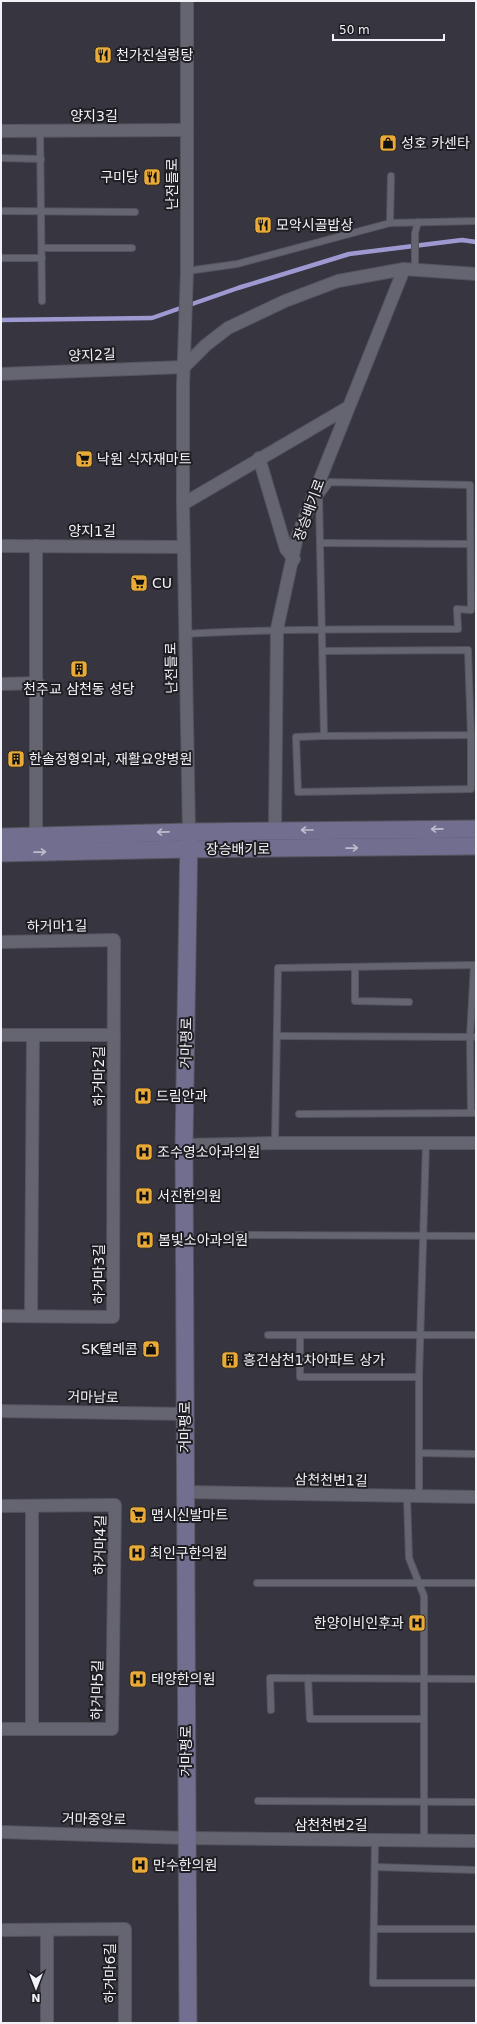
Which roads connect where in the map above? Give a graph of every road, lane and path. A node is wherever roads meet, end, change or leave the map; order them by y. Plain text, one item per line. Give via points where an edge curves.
1 (187, 1) edge
2 (187, 130) junction
3 (1, 131) edge
4 (40, 131) junction
5 (1, 158) edge
6 (41, 159) junction
7 (391, 176) dead end
8 (1, 211) edge
9 (41, 211) junction
10 (135, 212) dead end
11 (476, 221) edge
12 (418, 222) junction
13 (390, 223) junction
14 (42, 248) junction
15 (132, 248) dead end
16 (1, 258) edge
17 (42, 258) junction
18 (409, 268) junction
19 (476, 274) edge
20 (186, 276) junction
21 (42, 301) dead end
22 (184, 367) junction
23 (1, 374) edge
24 (347, 408) junction
25 (259, 458) junction
26 (183, 504) junction
27 (321, 543) junction
28 (470, 544) junction
29 (1, 546) edge
30 (36, 546) junction
31 (183, 547) junction
32 (294, 559) junction
33 (277, 629) junction
34 (322, 629) junction
35 (185, 634) junction
36 (323, 651) junction
37 (38, 683) junction
38 (1, 684) edge
39 (471, 735) junction
40 (324, 736) junction
41 (476, 828) edge
42 (275, 830) junction
43 (189, 832) junction
44 (36, 836) junction
45 (1, 837) edge
46 (476, 846) edge
47 (188, 848) junction
48 (1, 853) edge
49 (1, 942) edge
50 (475, 965) edge
51 (355, 967) junction
52 (409, 1002) dead end
53 (1, 1035) edge
54 (33, 1035) junction
55 (114, 1035) junction
56 (277, 1036) junction
57 (473, 1037) edge
58 (474, 1113) edge
59 (299, 1114) dead end
60 (275, 1143) junction
61 (426, 1143) junction
62 (476, 1143) edge
63 (184, 1145) junction
64 (114, 1174) joint
65 (235, 1235) dead end
66 (424, 1235) junction
67 (476, 1236) edge
68 (1, 1316) edge
69 (31, 1316) junction
70 (268, 1334) dead end
71 (300, 1335) junction
72 (422, 1335) junction
73 (476, 1335) edge
74 (419, 1378) junction
75 (1, 1411) edge
76 (185, 1414) junction
77 (419, 1453) junction
78 (476, 1454) edge
79 (185, 1492) junction
80 (413, 1496) junction
81 (476, 1497) edge
82 (1, 1506) edge
83 (32, 1506) junction
84 (257, 1583) dead end
85 (419, 1584) junction
86 (476, 1584) edge
87 (113, 1620) joint
88 (308, 1678) junction
89 (424, 1678) junction
90 (476, 1679) edge
91 (271, 1710) dead end
92 (424, 1719) junction
93 (1, 1729) edge
94 (32, 1729) junction
95 (258, 1801) dead end
96 (424, 1802) junction
97 (476, 1802) edge
98 (1, 1832) edge
99 (186, 1838) junction
100 (375, 1840) junction
101 (424, 1841) junction
102 (476, 1841) edge
103 (375, 1867) junction
104 (476, 1870) edge
105 (375, 1929) junction
106 (476, 1929) edge
107 (1, 1930) edge
108 (47, 1930) junction
109 (476, 1984) edge
110 (47, 2023) edge
111 (125, 2023) edge
112 (188, 2023) edge

1 - 2 street, 난전들로
2 - 4 street, 양지3길
2 - 20 street, 난전들로
3 - 4 street, 양지3길
4 - 6 lane
5 - 6 lane
6 - 9 lane
7 - 13 lane
8 - 9 lane
9 - 10 lane
9 - 14 lane
11 - 12 lane
12 - 13 lane
12 - 18 lane via 414,256
13 - 20 lane
14 - 15 lane
14 - 17 lane
16 - 17 lane
17 - 21 lane
18 - 19 street
18 - 22 street via 338,280 285,301 228,328
18 - 24 street
20 - 22 street, 난전들로
22 - 23 street, 양지2길
22 - 26 street, 난전들로
24 - 25 street
24 - 32 street, 장승배기로 via 297,536
25 - 26 street
25 - 32 street via 286,549
26 - 31 street, 난전들로
27 - 28 lane
27 - 28 lane via 319,497 330,482 470,485
27 - 34 lane
28 - 34 lane via 471,610 457,609 458,629
29 - 30 street, 양지1길
30 - 31 street, 양지1길
30 - 37 street
31 - 35 street, 난전들로
32 - 33 street, 장승배기로
33 - 34 lane
33 - 35 lane
33 - 42 street, 장승배기로
34 - 36 lane
35 - 43 street, 난전들로
36 - 39 lane via 468,650
36 - 40 lane
37 - 38 street
37 - 44 street
39 - 40 lane
39 - 40 lane via 471,789 298,792 296,737
41 -> 42 street, 장승배기로
42 - 43 street, 장승배기로
43 -> 44 street, 장승배기로
43 - 47 street, 거마평로
44 - 45 street, 장승배기로
47 -> 46 street, 장승배기로
48 -> 47 street, 장승배기로
47 - 63 street, 거마평로
49 - 55 street, 하거마1길 via 114,940
50 - 51 lane
50 - 57 lane
51 - 52 lane via 355,1001
51 - 56 lane via 278,968
53 - 54 street, 하거마2길
54 - 55 street, 하거마2길
54 - 69 street
55 - 64 street, 하거마2길
56 - 57 lane
56 - 60 lane
57 - 58 lane
58 - 59 lane
60 - 61 street
60 - 63 street
61 - 62 street
61 - 66 lane
63 - 76 street, 거마평로
64 - 69 street, 하거마3길 via 113,1317
65 - 66 lane
66 - 67 lane
66 - 72 lane
68 - 69 street, 하거마3길
70 - 71 lane
71 - 72 lane
71 - 74 lane via 300,1378
72 - 73 lane
72 - 74 lane
74 - 77 lane
75 - 76 street, 거마남로
76 - 79 street, 거마평로
77 - 78 lane
77 - 80 lane
79 - 80 street, 삼천천변1길
79 - 99 street, 거마평로
80 - 81 street, 삼천천변1길
80 - 85 lane via 409,1558
82 - 83 street, 하거마4길
83 - 87 street, 하거마4길 via 115,1505
83 - 94 street
84 - 85 lane
85 - 86 lane
85 - 89 lane via 424,1596
87 - 94 street, 하거마5길 via 112,1730
88 - 89 lane
88 - 91 lane via 270,1678
88 - 92 lane via 310,1719
89 - 90 lane
89 - 92 lane
92 - 96 lane
93 - 94 street, 하거마5길
95 - 96 lane
96 - 97 lane
96 - 101 lane
98 - 99 street, 거마중앙로
99 - 100 street, 삼천천변2길
99 - 112 street, 거마평로
100 - 101 street, 삼천천변2길
100 - 103 lane
101 - 102 street, 삼천천변2길
103 - 104 lane
103 - 105 lane
105 - 106 lane
105 - 109 lane via 373,1984
107 - 108 street, 하거마6길
108 - 110 street
108 - 111 street, 하거마6길 via 125,1930

